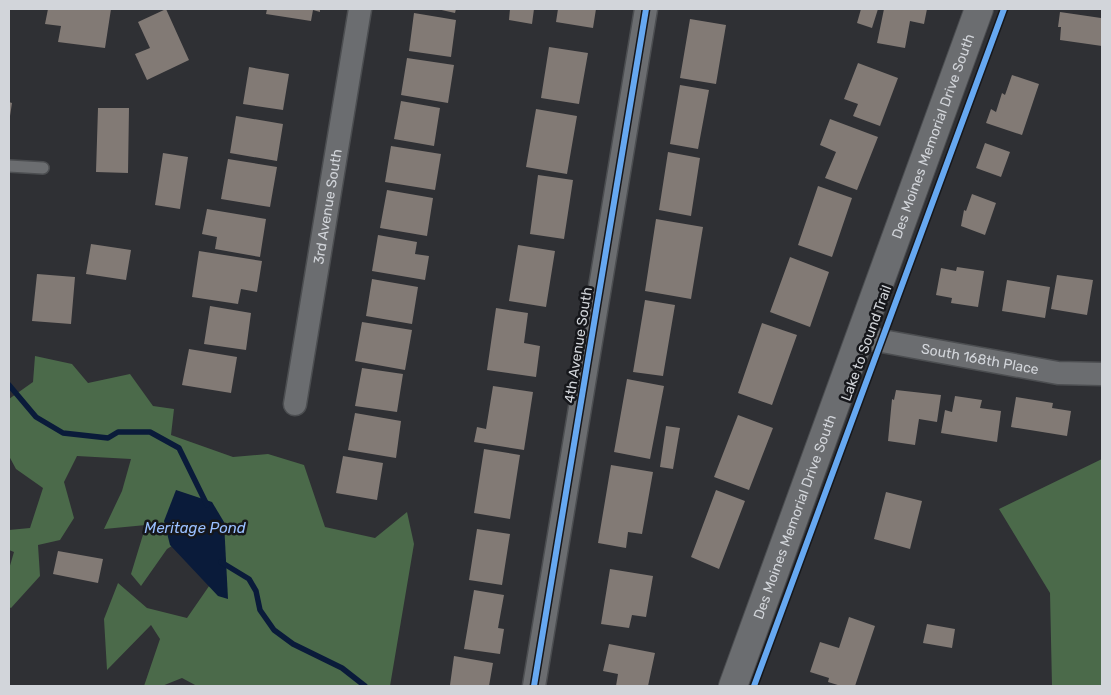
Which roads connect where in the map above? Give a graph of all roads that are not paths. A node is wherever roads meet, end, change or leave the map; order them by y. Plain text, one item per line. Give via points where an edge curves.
1 (360, 9) edge
2 (646, 9) edge
3 (979, 9) edge
4 (9, 166) edge
5 (42, 168) dead end
6 (860, 337) junction
7 (1102, 374) edge
8 (295, 404) dead end
9 (534, 686) edge
10 (733, 686) edge

1 - 8 street, 3rd Avenue South
2 - 9 street, 4th Avenue South
3 - 6 main road, Des Moines Memorial Drive South
4 - 5 lane
6 - 7 street, South 168th Place via 1058,373
6 - 10 main road, Des Moines Memorial Drive South

